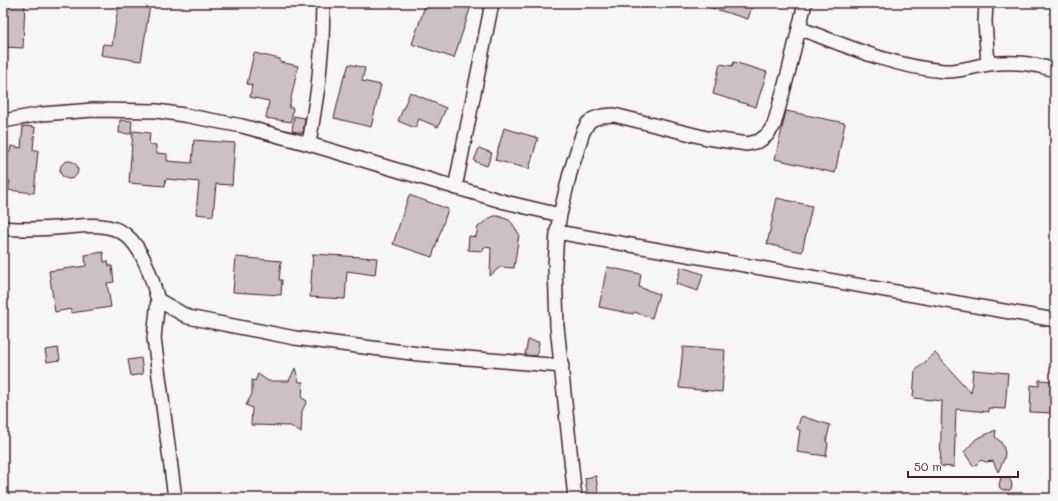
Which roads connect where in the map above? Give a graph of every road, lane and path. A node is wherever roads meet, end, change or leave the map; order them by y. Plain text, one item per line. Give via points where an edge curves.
1 (323, 3) edge
2 (492, 3) edge
3 (805, 3) edge
4 (986, 3) edge
5 (799, 28) junction
6 (988, 64) junction
7 (1055, 70) edge
8 (3, 121) edge
9 (309, 144) junction
10 (455, 188) junction
11 (560, 215) junction
12 (3, 228) edge
13 (557, 232) junction
14 (158, 300) junction
15 (1055, 320) edge
16 (562, 366) junction
17 (175, 498) edge
18 (575, 498) edge

1 - 9 street via 318,87
2 - 10 street
3 - 5 street
4 - 6 street
5 - 6 street via 862,53 915,67 946,71 966,70
5 - 11 street via 774,125 767,135 759,141 747,144 707,138 614,115 593,119 583,132
6 - 7 street via 1033,63
8 - 9 street via 42,114 93,110 157,111 242,126
9 - 10 street
10 - 11 street
11 - 13 street
12 - 14 street via 100,226 114,229 126,236 137,249 146,264
13 - 15 street
13 - 16 street via 557,326
14 - 16 street via 188,317 295,338 419,354
14 - 17 street via 154,338
16 - 18 street

